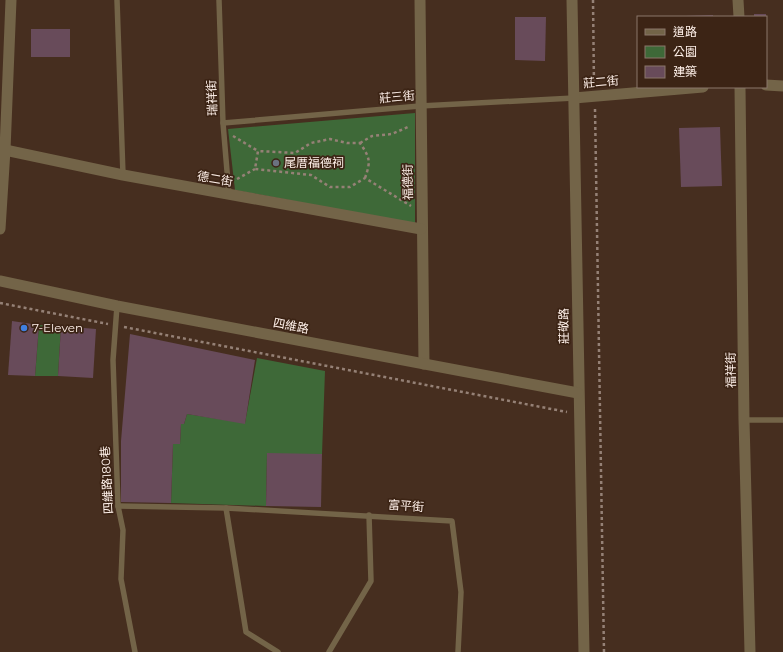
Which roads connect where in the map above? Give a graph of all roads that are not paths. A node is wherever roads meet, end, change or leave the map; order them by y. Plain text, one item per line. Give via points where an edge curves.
1 (11, 0) edge
2 (117, 0) edge
3 (219, 0) edge
4 (420, 0) edge
5 (572, 0) edge
6 (738, 0) edge
7 (739, 16) edge
8 (767, 85) edge
9 (783, 86) edge
10 (689, 88) edge
11 (740, 88) edge
12 (574, 98) junction
13 (420, 106) junction
14 (223, 123) junction
15 (5, 150) junction
16 (123, 175) junction
17 (229, 189) junction
18 (0, 229) edge
19 (421, 229) junction
20 (0, 281) edge
21 (117, 306) junction
22 (424, 364) junction
23 (578, 393) junction
24 (744, 420) junction
25 (783, 420) edge
26 (118, 506) junction
27 (226, 508) junction
28 (369, 515) junction
29 (135, 652) edge
30 (278, 652) edge
31 (329, 652) edge
32 (458, 652) edge
33 (584, 652) edge
34 (750, 652) edge

1 - 15 street
2 - 16 lane
3 - 14 lane, 瑞祥街
4 - 13 street, 福德街
5 - 12 street, 莊敬路
6 - 7 street
8 - 9 street
10 - 12 street, 莊二街
11 - 24 street, 福祥街
12 - 13 lane, 莊三街
12 - 23 street, 莊敬路
13 - 14 lane, 莊三街
13 - 19 street, 福德街
14 - 17 lane, 瑞祥街
15 - 16 street, 德二街
15 - 18 street
16 - 17 street, 德二街
17 - 19 street, 德二街
19 - 22 street, 福德街
20 - 21 street, 四維路
21 - 22 street, 四維路
21 - 26 lane, 四維路180巷 via 114,360
22 - 23 street, 四維路
23 - 33 street, 莊敬路
24 - 25 lane
24 - 34 street, 福祥街
26 - 27 lane, 富平街
26 - 29 lane, 四維路180巷 via 123,530 121,579
27 - 28 lane, 富平街
27 - 30 lane via 246,632
28 - 31 lane via 371,581
28 - 32 lane, 富平街 via 452,521 461,592

